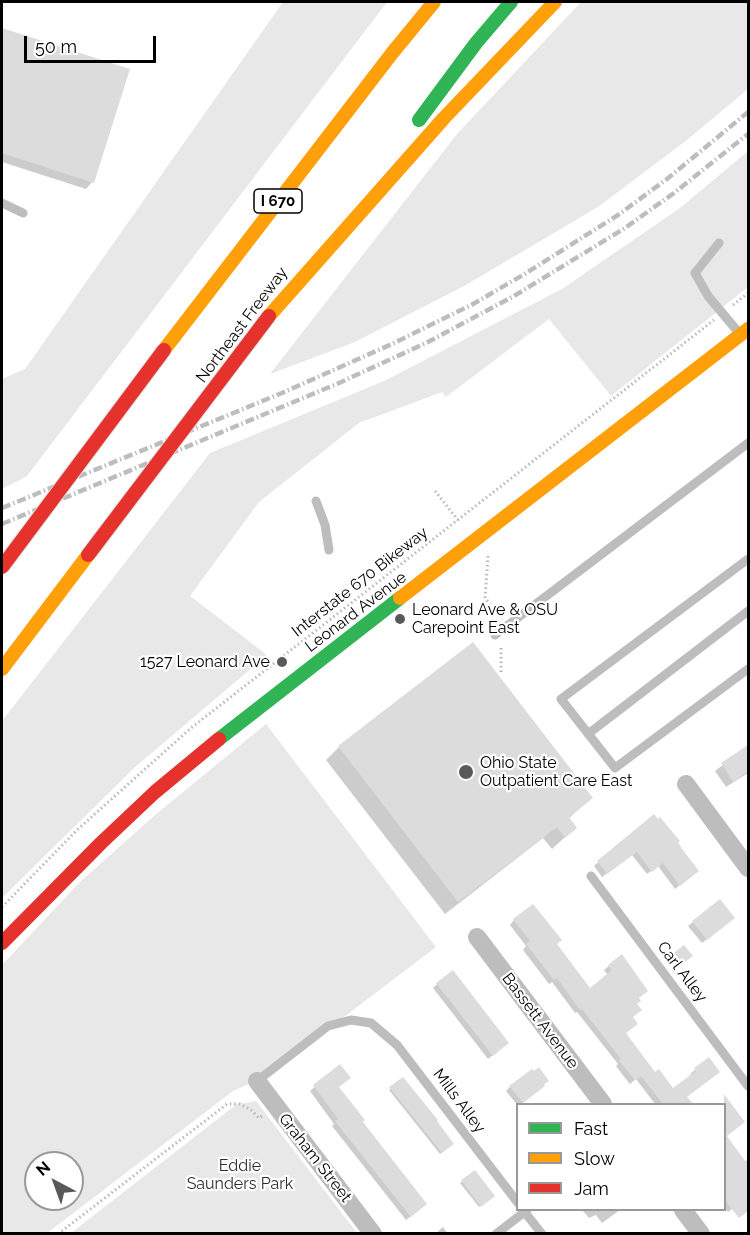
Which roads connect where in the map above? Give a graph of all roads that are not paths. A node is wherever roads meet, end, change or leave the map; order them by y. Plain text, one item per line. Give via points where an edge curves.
1 (416, 2) edge
2 (434, 2) edge
3 (511, 2) edge
4 (555, 2) edge
5 (393, 52) junction
6 (412, 128) dead end
7 (391, 157) dead end
8 (2, 203) edge
9 (23, 213) dead end
10 (719, 243) dead end
11 (269, 316) junction
12 (746, 335) edge
13 (748, 443) edge
14 (316, 501) dead end
15 (329, 550) dead end
16 (748, 559) edge
17 (2, 567) edge
18 (748, 611) edge
19 (499, 633) road end
20 (2, 669) edge
21 (748, 669) edge
22 (588, 734) junction
23 (686, 784) dead end
24 (748, 867) edge
25 (591, 876) dead end
26 (477, 937) dead end
27 (2, 943) edge
28 (257, 1082) joint
29 (748, 1086) edge
30 (602, 1103) edge
31 (516, 1200) edge
32 (524, 1211) edge
33 (526, 1211) edge
34 (684, 1211) edge
35 (373, 1233) edge
36 (496, 1233) edge
37 (542, 1233) edge
38 (701, 1233) edge

1 - 5 main road
2 - 5 main road, I 670
3 - 6 main road
4 - 11 main road via 444,118
5 - 17 main road, I 670, bridge
7 - 11 main road, Northeast Freeway
8 - 9 lane
10 - 12 lane via 695,273 708,296
11 - 20 main road, Northeast Freeway, bridge
12 - 27 main road, Leonard Avenue via 212,744 124,821
13 - 19 lane
14 - 15 lane
16 - 22 lane via 561,699
18 - 22 lane
21 - 22 lane via 615,768
23 - 24 street
25 - 29 lane, Carl Alley
26 - 30 street, Bassett Avenue
28 - 31 lane, Mills Alley via 328,1026 351,1020 372,1023 397,1045
28 - 35 street, Graham Street
32 - 36 lane
33 - 37 lane
34 - 38 street

